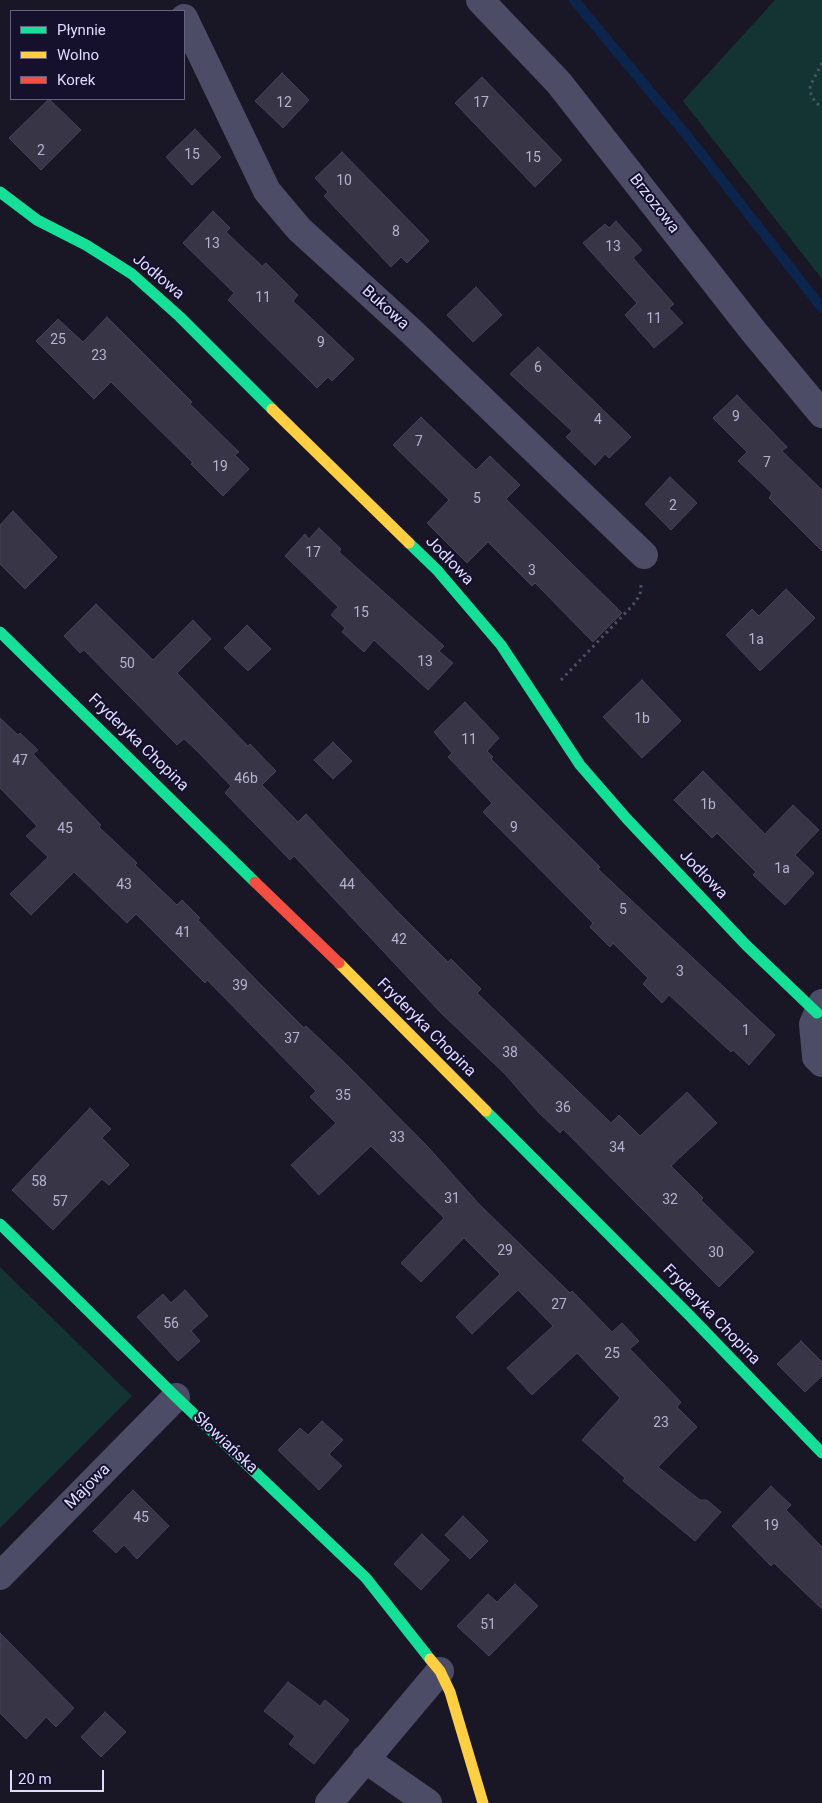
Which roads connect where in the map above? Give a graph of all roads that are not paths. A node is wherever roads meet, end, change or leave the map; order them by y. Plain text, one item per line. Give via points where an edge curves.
1 (480, 0) edge
2 (185, 20) edge
3 (0, 192) edge
4 (822, 414) edge
5 (644, 555) road end
6 (0, 632) edge
7 (820, 1008) edge
8 (822, 1063) edge
9 (0, 1224) edge
10 (176, 1397) junction
11 (822, 1453) edge
12 (0, 1576) edge
13 (440, 1671) junction
14 (365, 1759) junction
15 (329, 1803) edge
16 (428, 1803) edge
17 (483, 1803) edge

1 - 4 street, Brzozowa via 559,83
2 - 5 street, Bukowa via 267,191 299,229 413,333
3 - 7 street, Jodłowa via 37,220 132,274 180,316 458,592 501,645 580,765 746,944
6 - 11 street, Fryderyka Chopina via 371,995
7 - 8 street via 813,1024 816,1057
9 - 10 street, Słowiańska
10 - 12 street, Majowa
10 - 13 street, Słowiańska via 366,1578
13 - 14 street
13 - 17 street, Słowiańska via 450,1692
14 - 15 street
14 - 16 street

